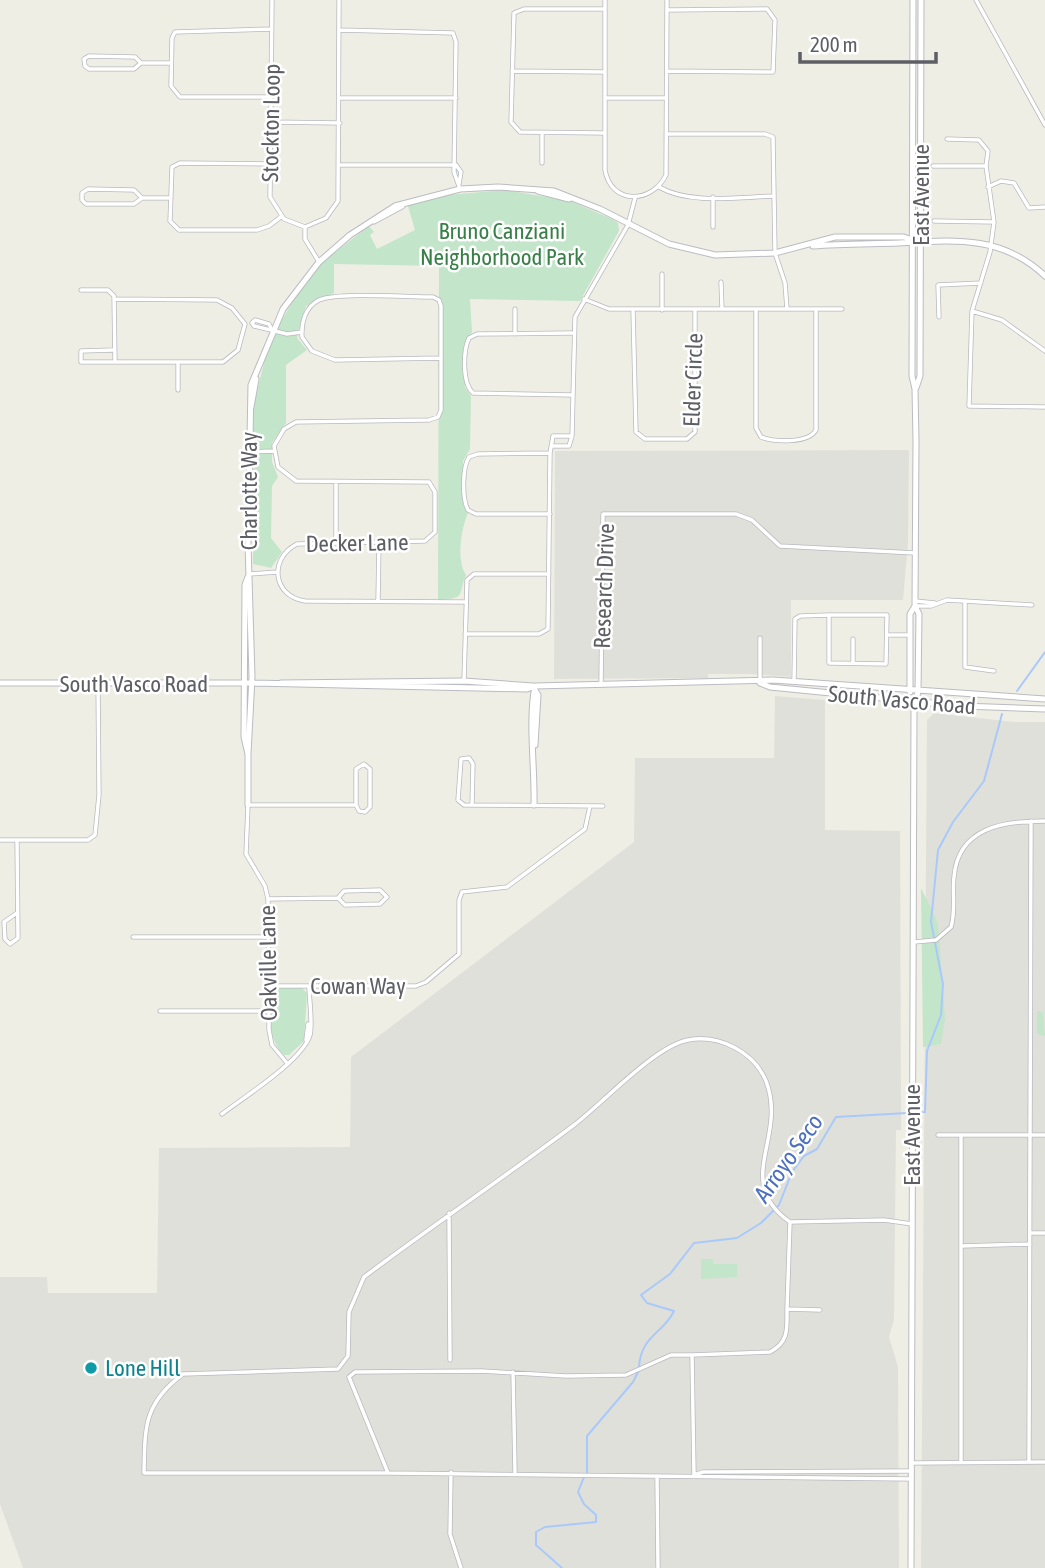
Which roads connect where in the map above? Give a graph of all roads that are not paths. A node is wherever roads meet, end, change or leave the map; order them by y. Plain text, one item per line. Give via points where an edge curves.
1 (272, 0) edge
2 (339, 0) edge
3 (605, 0) edge
4 (667, 0) edge
5 (913, 0) edge
6 (921, 0) edge
7 (976, 0) edge
8 (605, 9) junction
9 (667, 10) junction
10 (272, 29) junction
11 (340, 30) junction
12 (141, 63) junction
13 (171, 63) junction
14 (512, 71) junction
15 (667, 71) junction
16 (604, 72) junction
17 (271, 97) junction
18 (340, 98) junction
19 (456, 98) junction
20 (605, 98) junction
21 (666, 98) junction
22 (271, 122) junction
23 (340, 122) junction
24 (1045, 125) edge
25 (542, 133) junction
26 (604, 133) junction
27 (666, 134) junction
28 (947, 139) dead end
29 (542, 163) dead end
30 (271, 164) junction
31 (340, 165) junction
32 (456, 165) junction
33 (933, 166) dead end
34 (986, 166) junction
35 (460, 186) junction
36 (659, 187) junction
37 (988, 187) junction
38 (774, 196) junction
39 (713, 197) junction
40 (142, 198) junction
41 (170, 198) junction
42 (635, 198) junction
43 (1045, 207) edge
44 (282, 216) junction
45 (933, 221) dead end
46 (994, 222) junction
47 (628, 225) junction
48 (305, 227) junction
49 (713, 227) dead end
50 (912, 240) junction
51 (920, 240) junction
52 (990, 244) junction
53 (775, 253) junction
54 (319, 262) junction
55 (662, 274) dead end
56 (1045, 276) edge
57 (722, 282) dead end
58 (981, 283) junction
59 (81, 290) dead end
60 (115, 299) junction
61 (584, 299) junction
62 (516, 309) dead end
63 (756, 309) junction
64 (787, 309) junction
65 (816, 309) junction
66 (842, 309) dead end
67 (633, 310) junction
68 (662, 310) junction
69 (695, 310) junction
70 (722, 310) junction
71 (972, 311) junction
72 (939, 317) dead end
73 (252, 323) junction
74 (245, 324) junction
75 (272, 330) junction
76 (302, 332) junction
77 (572, 333) junction
78 (515, 334) junction
79 (114, 350) junction
80 (1045, 351) edge
81 (441, 358) junction
82 (115, 362) junction
83 (178, 363) junction
84 (915, 389) junction
85 (178, 390) dead end
86 (572, 395) junction
87 (1045, 407) edge
88 (572, 436) junction
89 (552, 446) junction
90 (274, 451) junction
91 (249, 452) junction
92 (550, 453) junction
93 (336, 482) junction
94 (550, 514) junction
95 (335, 541) junction
96 (379, 543) junction
97 (916, 553) junction
98 (277, 572) junction
99 (249, 574) junction
100 (549, 574) junction
101 (379, 600) junction
102 (965, 601) junction
103 (464, 602) junction
104 (915, 603) junction
105 (1032, 605) dead end
106 (829, 615) junction
107 (465, 634) junction
108 (887, 635) junction
109 (910, 635) junction
110 (760, 638) dead end
111 (853, 639) dead end
112 (853, 663) junction
113 (994, 671) dead end
114 (794, 682) junction
115 (0, 683) edge
116 (760, 683) junction
117 (98, 684) junction
118 (248, 684) junction
119 (465, 684) junction
120 (601, 685) junction
121 (535, 688) junction
122 (910, 691) junction
123 (918, 692) junction
124 (1045, 699) edge
125 (914, 702) junction
126 (1045, 709) edge
127 (248, 805) junction
128 (356, 805) junction
129 (472, 805) junction
130 (534, 805) junction
131 (590, 806) junction
132 (603, 806) dead end
133 (1031, 821) junction
134 (1045, 821) edge
135 (0, 840) edge
136 (17, 841) junction
137 (338, 898) junction
138 (268, 899) junction
139 (17, 913) junction
140 (132, 937) dead end
141 (267, 937) junction
142 (914, 942) junction
143 (268, 986) junction
144 (309, 986) junction
145 (160, 1011) dead end
146 (268, 1011) junction
147 (287, 1063) junction
148 (222, 1114) dead end
149 (937, 1135) dead end
150 (961, 1135) junction
151 (1030, 1135) junction
152 (1045, 1135) edge
153 (449, 1213) junction
154 (790, 1222) junction
155 (912, 1224) junction
156 (1030, 1233) junction
157 (1045, 1233) edge
158 (1030, 1244) junction
159 (961, 1246) junction
160 (787, 1309) junction
161 (820, 1310) dead end
162 (692, 1355) junction
163 (450, 1360) dead end
164 (513, 1372) junction
165 (1029, 1462) junction
166 (1045, 1462) edge
167 (912, 1463) junction
168 (961, 1463) junction
169 (912, 1471) junction
170 (388, 1472) junction
171 (451, 1472) junction
172 (515, 1472) junction
173 (657, 1475) junction
174 (694, 1475) junction
175 (912, 1479) junction
176 (461, 1568) edge
177 (658, 1568) edge
178 (911, 1568) edge

1 - 10 street, Stockton Loop
2 - 11 street
3 - 8 street
4 - 9 street
5 - 50 main road, East Avenue
6 - 51 main road, East Avenue
7 - 24 street
8 - 14 street via 519,9 514,13
8 - 16 street
9 - 15 street
9 - 15 street via 766,9 775,20 773,72
10 - 13 street via 175,32
10 - 17 street, Stockton Loop
11 - 18 street
11 - 19 street via 453,33
12 - 12 street via 135,57 84,59 89,69 134,69
12 - 13 street
13 - 17 street via 171,86 180,97
14 - 16 street
14 - 25 street via 514,129
15 - 21 street
16 - 20 street
17 - 22 street, Stockton Loop
18 - 19 street
18 - 23 street
19 - 32 street
20 - 21 street
20 - 26 street
21 - 27 street
22 - 23 street
22 - 30 street, Stockton Loop
23 - 31 street
25 - 26 street
25 - 29 street
26 - 42 street via 606,176 617,191
27 - 36 street via 666,175
27 - 38 street via 773,137
28 - 34 street via 979,140 988,151
30 - 41 street via 180,163 172,167
30 - 44 street, Stockton Loop via 270,197
31 - 32 street
31 - 48 street via 338,201 326,218
32 - 35 street via 455,181
33 - 34 street
34 - 37 street
35 - 47 main road, Charlotte Way via 554,191
35 - 54 main road, Charlotte Way via 403,205 371,222
36 - 39 street
36 - 42 street
37 - 43 street via 1009,181 1029,208
37 - 46 street
38 - 39 street
38 - 53 street
39 - 49 street
40 - 40 street via 134,190 88,189 82,193 86,204 134,204
40 - 41 street
41 - 44 street via 170,221 179,230 257,230
42 - 47 street
44 - 48 street, Stockton Loop
45 - 46 street
46 - 52 street
47 - 53 main road, Charlotte Way via 692,250 743,256
47 - 61 street
48 - 54 street via 305,239
50 - 51 main road, Charlotte Way
50 - 53 main road, Charlotte Way via 835,237
50 - 84 main road, East Avenue
51 - 52 main road, Charlotte Way
51 - 84 main road, East Avenue via 920,376
52 - 56 main road, Charlotte Way via 1021,257
52 - 58 street
53 - 64 street
54 - 75 main road, Charlotte Way
55 - 68 street
57 - 70 street
58 - 71 street
58 - 72 street via 938,285
59 - 60 street via 108,290
60 - 74 street via 217,300 232,307
60 - 79 street
61 - 67 street via 603,308
61 - 77 street
62 - 78 street
63 - 64 street
63 - 65 street via 756,428 767,439 805,439 816,430
63 - 70 street
64 - 65 street
65 - 66 street
67 - 68 street
67 - 69 street, Elder Circle via 636,432 645,439 687,439 695,432
68 - 69 street
69 - 70 street
71 - 80 street via 1002,320
71 - 87 street via 969,406
73 - 74 street
73 - 75 street
73 - 75 street via 269,324
74 - 83 street via 238,350 223,362
75 - 76 street
75 - 91 main road, Charlotte Way via 249,397
76 - 81 street via 312,351 326,359
76 - 81 street via 306,312 322,299 433,296 439,300
77 - 78 street
77 - 86 street
78 - 86 street via 469,338 466,382 470,390 478,394
79 - 82 street
79 - 82 street via 81,351 81,362
81 - 90 street via 438,417 296,422 279,434
82 - 83 street
83 - 85 street
84 - 97 main road, East Avenue
86 - 88 street
88 - 89 street via 569,446
88 - 89 street via 553,436
89 - 92 street
90 - 91 street
90 - 93 street, Decker Lane via 278,467 289,478
91 - 99 main road, Charlotte Way
92 - 94 street
92 - 94 street via 478,454 465,464 468,510 476,514
93 - 95 street
93 - 96 street, Decker Lane via 425,481 434,487 433,537
94 - 100 street
95 - 96 street, Decker Lane
95 - 98 street, Decker Lane via 296,544 283,555
96 - 101 street
97 - 104 main road, East Avenue
97 - 120 street, Research Drive via 780,546 752,520 736,514 603,514
98 - 99 street
98 - 101 street via 281,587 299,600
99 - 118 main road, Charlotte Way via 245,585
100 - 103 street via 474,574 464,585
100 - 107 street via 546,631
101 - 103 street
102 - 104 street
102 - 105 street
102 - 113 street via 965,667
103 - 107 street
104 - 109 main road, East Avenue
104 - 123 main road, East Avenue via 919,614
106 - 108 street via 887,615
106 - 112 street via 829,663
106 - 114 street via 795,619
107 - 119 street
108 - 109 street
108 - 112 street via 886,664
109 - 122 main road, East Avenue
110 - 116 street
111 - 112 street
114 - 116 main road, South Vasco Road
114 - 122 main road, South Vasco Road
115 - 117 main road, South Vasco Road
116 - 120 main road, South Vasco Road
116 - 125 main road, South Vasco Road
117 - 118 main road, South Vasco Road
117 - 136 street via 98,828 93,838
118 - 119 main road, South Vasco Road
118 - 127 main road, Oakville Lane via 244,737
119 - 121 main road, South Vasco Road
120 - 121 main road, South Vasco Road
121 - 130 main road
122 - 123 main road, South Vasco Road
122 - 125 main road, East Avenue
123 - 124 main road, South Vasco Road
123 - 125 main road, East Avenue
125 - 126 main road, South Vasco Road
125 - 142 main road, East Avenue
127 - 128 street
127 - 138 street, Oakville Lane via 246,854
128 - 128 street via 356,769 364,764 370,769 370,807 362,812
129 - 129 street via 473,764 465,758 458,767 458,800
129 - 130 street
130 - 131 street
131 - 132 street
131 - 144 street, Cowan Way via 585,829 507,887 462,892 459,954 426,982 416,986
133 - 134 street
133 - 142 street via 999,824 972,837 955,867 951,927 936,940
133 - 151 street
135 - 136 street
136 - 139 street
137 - 137 street via 344,891 380,890 387,897 382,904 356,905 342,904
137 - 138 street
138 - 141 street, Oakville Lane
139 - 139 street via 4,922 5,939 10,944 18,938
140 - 141 street
141 - 143 street, Oakville Lane
142 - 155 main road, East Avenue
143 - 144 street, Cowan Way
143 - 146 street, Oakville Lane
144 - 147 street via 311,1033
145 - 146 street
146 - 147 street, Oakville Lane via 272,1045
147 - 148 street
149 - 150 street
150 - 151 street
150 - 159 street
151 - 152 street
151 - 156 street
153 - 154 street via 575,1125 661,1051 688,1040 721,1041 741,1051 762,1072 772,1098 773,1124 762,1187 773,1207
153 - 163 street
153 - 170 street via 364,1277 349,1312 348,1356 338,1369 183,1374 167,1386 145,1423 144,1473
154 - 155 street via 884,1220
154 - 160 street
155 - 167 main road, East Avenue
156 - 157 street
156 - 158 street
158 - 159 street
158 - 165 street
159 - 168 street
160 - 161 street
160 - 162 street via 787,1336 770,1352
162 - 164 street via 671,1355 626,1374
162 - 174 street
164 - 170 street via 351,1373
164 - 172 street
165 - 166 street
165 - 168 street
167 - 168 street
167 - 169 main road, East Avenue
169 - 174 street
169 - 175 main road, East Avenue
170 - 171 street
171 - 172 street
171 - 176 street via 450,1534
172 - 173 street
173 - 174 street
173 - 177 street
174 - 175 street via 704,1479
175 - 178 main road, East Avenue

